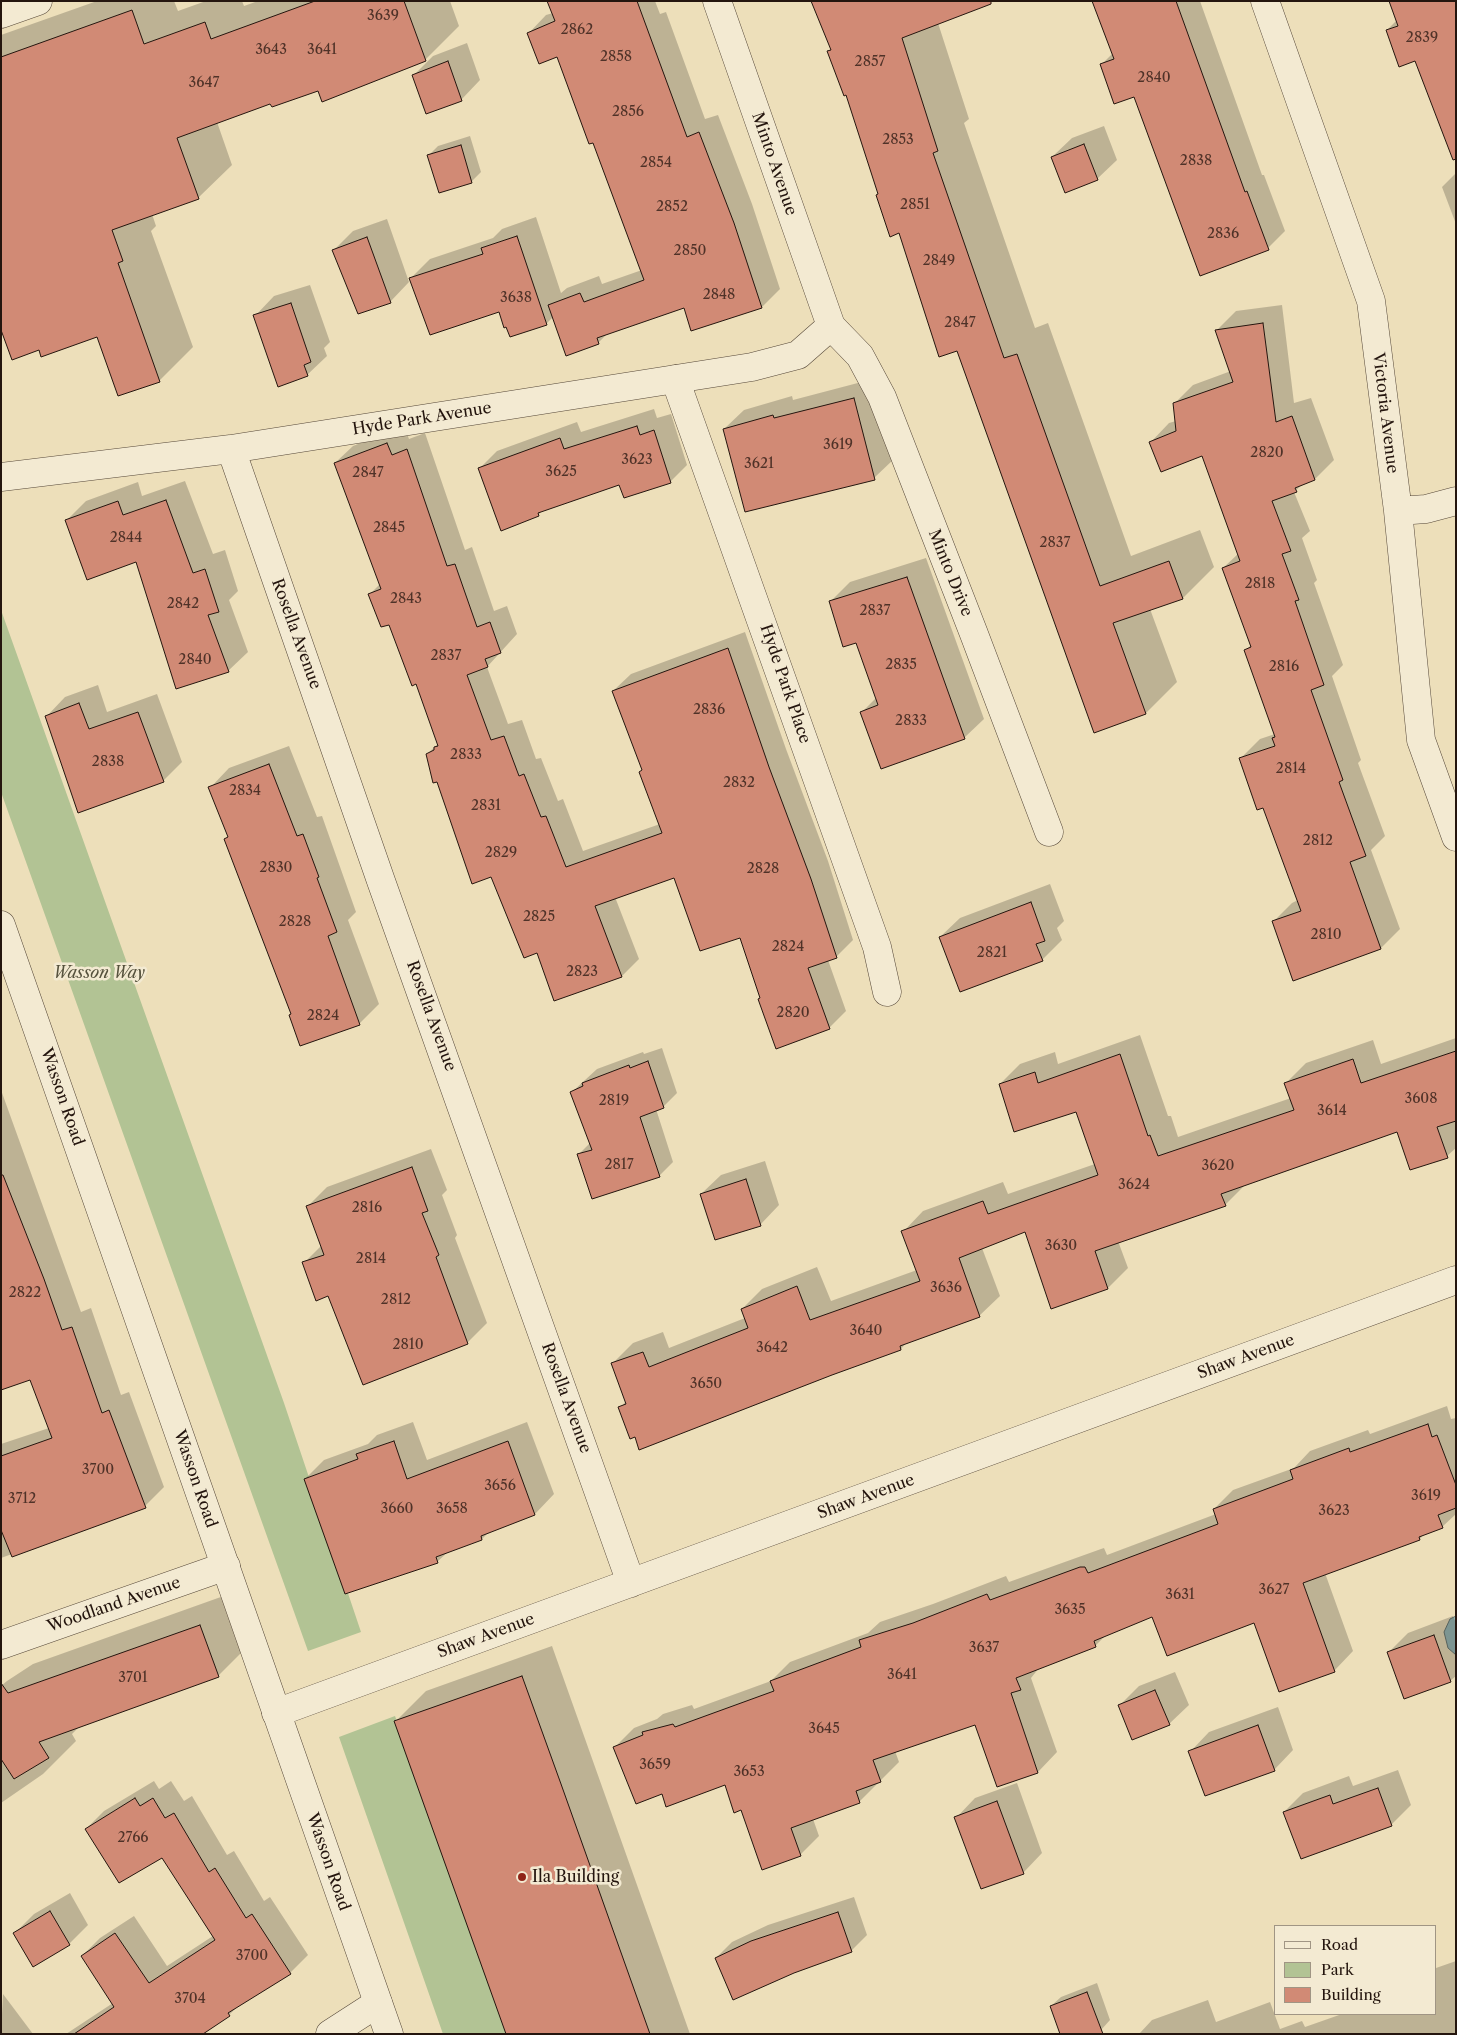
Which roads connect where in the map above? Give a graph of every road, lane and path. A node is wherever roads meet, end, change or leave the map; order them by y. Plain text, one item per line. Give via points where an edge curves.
1 (38, 1) edge
2 (717, 1) edge
3 (1265, 1) edge
4 (1, 14) edge
5 (830, 326) junction
6 (675, 379) junction
7 (231, 449) junction
8 (1, 477) edge
9 (1456, 501) edge
10 (1398, 511) junction
11 (1049, 832) dead end
12 (1456, 837) edge
13 (1, 925) edge
14 (888, 992) dead end
15 (1456, 1280) edge
16 (226, 1566) junction
17 (631, 1583) junction
18 (1, 1645) edge
19 (276, 1713) junction
20 (378, 2003) junction
21 (330, 2034) edge
22 (389, 2034) edge

1 - 4 street
2 - 5 street, Minto Avenue
3 - 10 street, Victoria Avenue via 1371,301
5 - 6 street, Hyde Park Avenue via 798,355 752,367
5 - 11 street, Minto Drive via 860,356 882,397
6 - 7 street, Hyde Park Avenue
6 - 14 street, Hyde Park Place via 877,947
7 - 8 street, Hyde Park Avenue
7 - 17 street, Rosella Avenue
9 - 10 street via 1426,509
10 - 12 street, Victoria Avenue via 1422,740
13 - 16 street, Wasson Road
15 - 17 street, Shaw Avenue
16 - 18 street, Woodland Avenue
16 - 19 street, Wasson Road
17 - 19 street, Shaw Avenue
19 - 20 street, Wasson Road
20 - 21 street
20 - 22 street, Wasson Road

